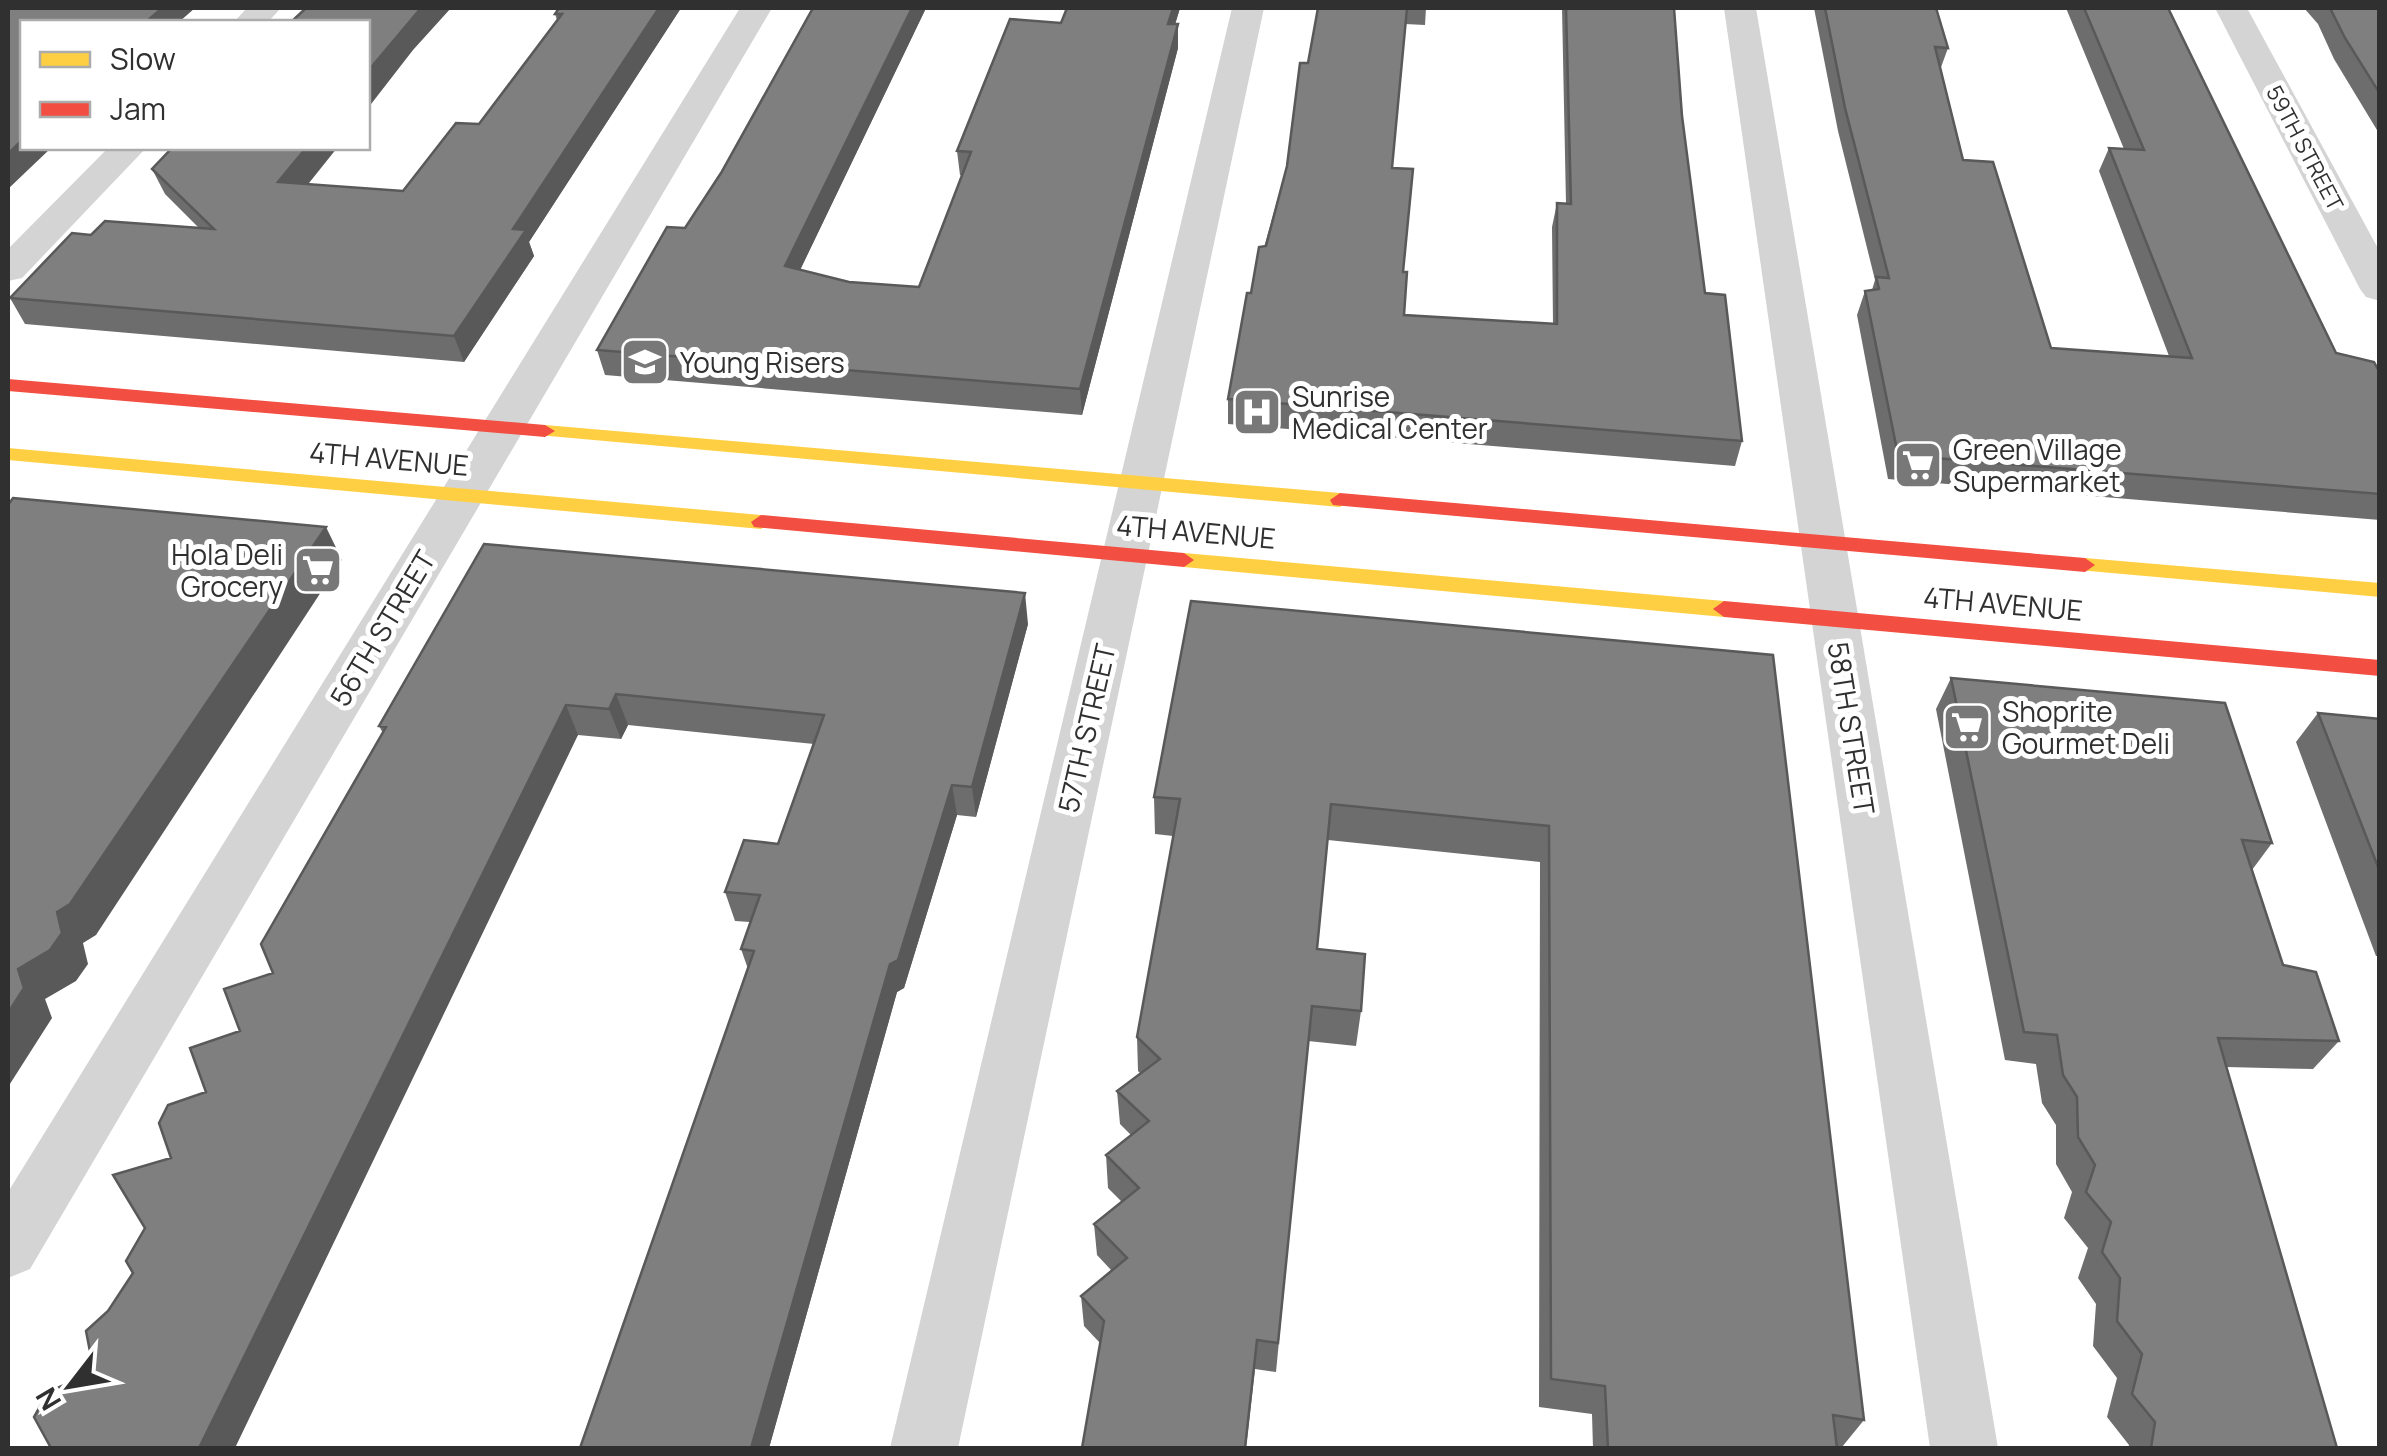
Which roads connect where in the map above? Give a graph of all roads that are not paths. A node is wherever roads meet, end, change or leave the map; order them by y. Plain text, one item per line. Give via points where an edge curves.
1 (756, 8) edge
2 (1248, 8) edge
3 (1740, 8) edge
4 (2231, 8) edge
5 (126, 150) edge
6 (8, 270) edge
7 (2380, 289) edge
8 (8, 385) edge
9 (503, 428) junction
10 (8, 454) edge
11 (1141, 482) junction
12 (462, 495) junction
13 (1823, 541) junction
14 (1126, 555) junction
15 (2380, 590) edge
16 (1835, 619) junction
17 (2380, 668) edge
18 (8, 1248) edge
19 (924, 1448) edge
20 (1964, 1448) edge

1 - 9 street, 56TH STREET
2 - 11 street, 57TH STREET
3 - 13 street, 58TH STREET
4 - 7 street, 59TH STREET
5 - 6 street
8 - 9 main road, 4TH AVENUE
9 - 11 main road, 4TH AVENUE
9 - 12 street, 56TH STREET
10 - 12 main road, 4TH AVENUE
11 - 13 main road, 4TH AVENUE
11 - 14 street, 57TH STREET
12 - 14 main road, 4TH AVENUE
12 - 18 street, 56TH STREET
13 - 15 main road, 4TH AVENUE
13 - 16 street, 58TH STREET
14 - 16 main road, 4TH AVENUE
14 - 19 street, 57TH STREET
16 - 17 main road, 4TH AVENUE
16 - 20 street, 58TH STREET

